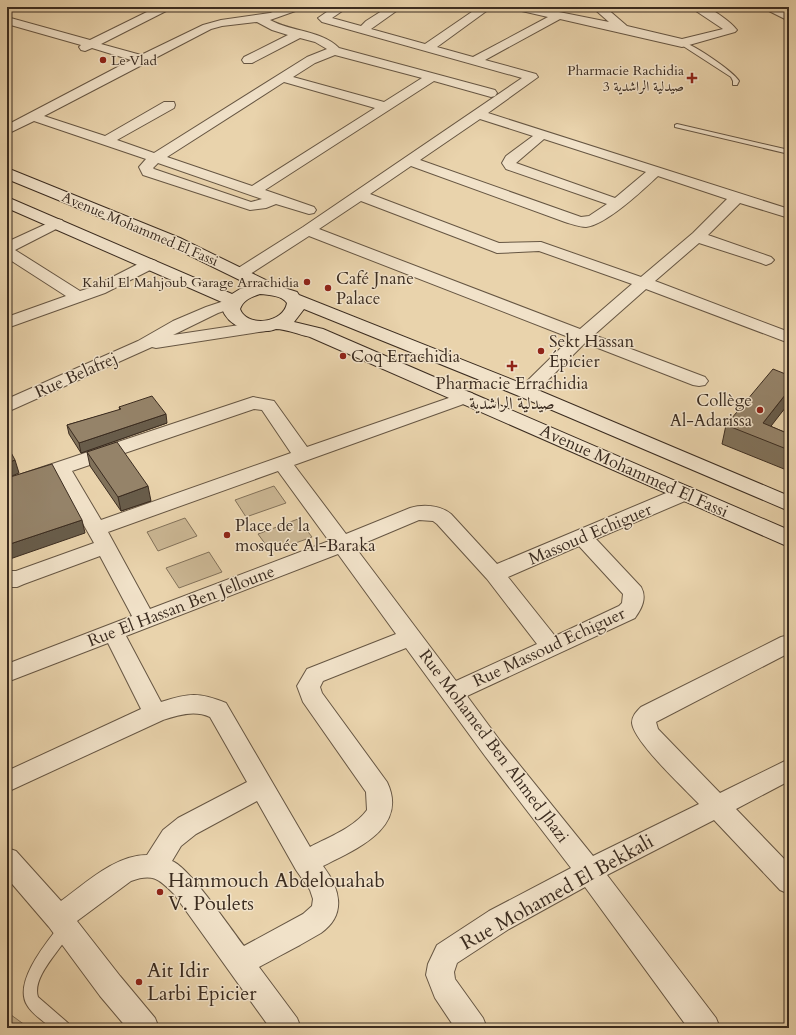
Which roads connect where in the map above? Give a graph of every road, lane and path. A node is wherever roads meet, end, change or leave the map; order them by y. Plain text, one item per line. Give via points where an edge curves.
1 (166, 7) edge
2 (297, 7) edge
3 (342, 7) edge
4 (396, 7) edge
5 (486, 7) edge
6 (517, 7) edge
7 (598, 7) edge
8 (696, 7) edge
9 (769, 7) edge
10 (559, 15) junction
11 (259, 18) junction
12 (789, 18) edge
13 (7, 20) edge
14 (7, 26) edge
15 (624, 29) junction
16 (367, 31) junction
17 (298, 34) junction
18 (682, 43) junction
19 (86, 47) junction
20 (427, 48) junction
21 (335, 51) junction
22 (248, 60) dead end
23 (137, 61) junction
24 (475, 61) junction
25 (432, 77) junction
26 (283, 78) junction
27 (735, 84) dead end
28 (491, 93) dead end
29 (169, 105) dead end
30 (386, 107) junction
31 (479, 114) junction
32 (33, 116) junction
33 (677, 126) dead end
34 (7, 130) edge
35 (543, 134) junction
36 (108, 140) junction
37 (789, 152) edge
38 (157, 157) junction
39 (410, 161) junction
40 (656, 171) junction
41 (7, 173) edge
42 (255, 190) junction
43 (359, 195) junction
44 (738, 197) junction
45 (276, 198) junction
46 (8, 203) edge
47 (617, 203) junction
48 (309, 210) dead end
49 (789, 214) edge
50 (57, 223) junction
51 (308, 230) junction
52 (698, 237) junction
53 (7, 249) edge
54 (766, 260) dead end
55 (150, 264) junction
56 (241, 272) junction
57 (644, 283) junction
58 (272, 289) junction
59 (78, 297) junction
60 (294, 299) junction
61 (233, 302) junction
62 (7, 323) edge
63 (272, 325) junction
64 (584, 335) junction
65 (789, 338) edge
66 (144, 345) junction
67 (699, 381) dead end
68 (526, 392) junction
69 (466, 397) junction
70 (7, 406) edge
71 (293, 460) junction
72 (61, 469) junction
73 (7, 486) edge
74 (685, 493) junction
75 (789, 504) edge
76 (96, 529) junction
77 (583, 537) junction
78 (789, 539) edge
79 (342, 544) junction
80 (105, 547) junction
81 (494, 574) junction
82 (12, 579) edge
83 (145, 620) junction
84 (113, 632) junction
85 (411, 637) junction
86 (789, 644) edge
87 (551, 646) junction
88 (7, 673) edge
89 (451, 693) junction
90 (155, 713) junction
91 (789, 769) edge
92 (7, 782) edge
93 (262, 786) junction
94 (718, 807) junction
95 (7, 859) edge
96 (305, 862) junction
97 (154, 867) junction
98 (589, 871) junction
99 (789, 882) edge
100 (62, 923) junction
101 (240, 963) junction
102 (63, 1028) edge
103 (145, 1028) edge
104 (287, 1028) edge
105 (473, 1028) edge
106 (706, 1028) edge

1 - 19 street
2 - 11 street via 282,14
3 - 16 street via 324,18
4 - 16 street via 370,23
5 - 20 street
6 - 10 street
7 - 15 street
8 - 18 street via 731,30
9 - 12 street
10 - 15 street
10 - 24 street
11 - 17 street via 280,29
11 - 23 street via 206,27
13 - 19 street
14 - 19 street
15 - 18 street
16 - 20 street
17 - 21 street via 319,39
17 - 22 street
18 - 27 lane via 733,76
19 - 23 street
20 - 24 street
21 - 25 street
21 - 26 street via 311,60
23 - 32 street
24 - 31 street via 532,77
25 - 28 street
25 - 30 street
26 - 30 street
26 - 38 street
29 - 36 street
30 - 42 street
31 - 35 street
31 - 39 street
32 - 34 street
32 - 36 street
33 - 37 lane
35 - 40 street
35 - 47 street via 511,159 511,166
36 - 38 street
38 - 42 street
38 - 45 street via 146,167 148,172 250,206 261,205
39 - 43 street
39 - 47 street via 579,221 592,220
40 - 44 street
40 - 47 street
41 - 56 main road, Avenue Mohammed El Fassi
42 - 45 street
43 - 51 street
43 - 57 street via 497,248 541,247
44 - 49 street
44 - 52 street via 724,208
45 - 48 street
46 - 50 main road, Avenue Mohammed El Fassi
50 - 53 street
50 - 55 main road, Avenue Mohammed El Fassi
51 - 56 street
51 - 64 street
52 - 54 street
52 - 57 street
53 - 59 street
55 - 59 street via 99,290
55 - 61 main road, Avenue Mohammed El Fassi
56 - 58 main road, Avenue Mohammed El Fassi
57 - 64 street
57 - 65 street
58 - 60 main road, Avenue Mohammed El Fassi
58 - 61 main road via 250,292
59 - 62 street
60 - 63 main road via 297,305 295,313 288,319
60 - 68 main road, Avenue Mohammed El Fassi
61 - 63 main road, Avenue Mohammed El Fassi via 231,309 237,320 255,326
61 - 66 street, Rue Belafrej via 179,325
63 - 66 street, Rue Belafrej
63 - 69 main road, Avenue Mohammed El Fassi via 316,333
64 - 67 street
64 - 68 street
66 - 70 street, Rue Belafrej
68 - 75 main road, Avenue Mohammed El Fassi
69 - 71 street
69 - 74 main road, Avenue Mohammed El Fassi
71 - 72 street, Rue Mohamed Ben Ahmed Jhazi via 268,405 253,403
71 - 76 street
71 - 79 street, Rue Mohamed Ben Ahmed Jhazi
72 - 73 street
72 - 76 street
74 - 77 street, Massoud Echiguer
74 - 78 main road, Avenue Mohammed El Fassi
76 - 80 street
77 - 81 street, Massoud Echiguer
77 - 87 street, Rue Massoud Echiguer via 632,592 632,606 627,612
79 - 81 street, Rue El Hassan Ben Jelloune via 417,513 438,514
79 - 83 street, Rue El Hassan Ben Jelloune
79 - 85 street, Rue Mohamed Ben Ahmed Jhazi
80 - 82 street
80 - 83 street
81 - 87 street
83 - 84 street, Rue El Hassan Ben Jelloune
84 - 88 street, Rue El Hassan Ben Jelloune
84 - 90 street
85 - 89 street, Rue Mohamed Ben Ahmed Jhazi
85 - 96 street via 315,675 308,686 311,696 378,788 381,802 379,814 368,826
86 - 94 street via 649,714 644,719 650,736
87 - 89 street, Rue Massoud Echiguer
89 - 98 street, Rue Mohamed Ben Ahmed Jhazi
90 - 92 street
90 - 93 street via 183,704 204,704 218,710
91 - 94 street, Rue Mohamed El Bekkali
93 - 96 street
93 - 97 street via 187,826 172,838
94 - 98 street, Rue Mohamed El Bekkali
94 - 99 street
95 - 100 street
96 - 101 street via 322,885 326,899 324,911 313,923
97 - 100 street via 139,867 122,873
97 - 101 street via 168,870 183,886
98 - 105 street, Rue Mohamed El Bekkali via 499,920 447,954 442,962 440,974 443,986
98 - 106 street, Rue Mohamed Ben Ahmed Jhazi
100 - 102 lane via 29,990 31,1000
100 - 103 street
101 - 104 street

